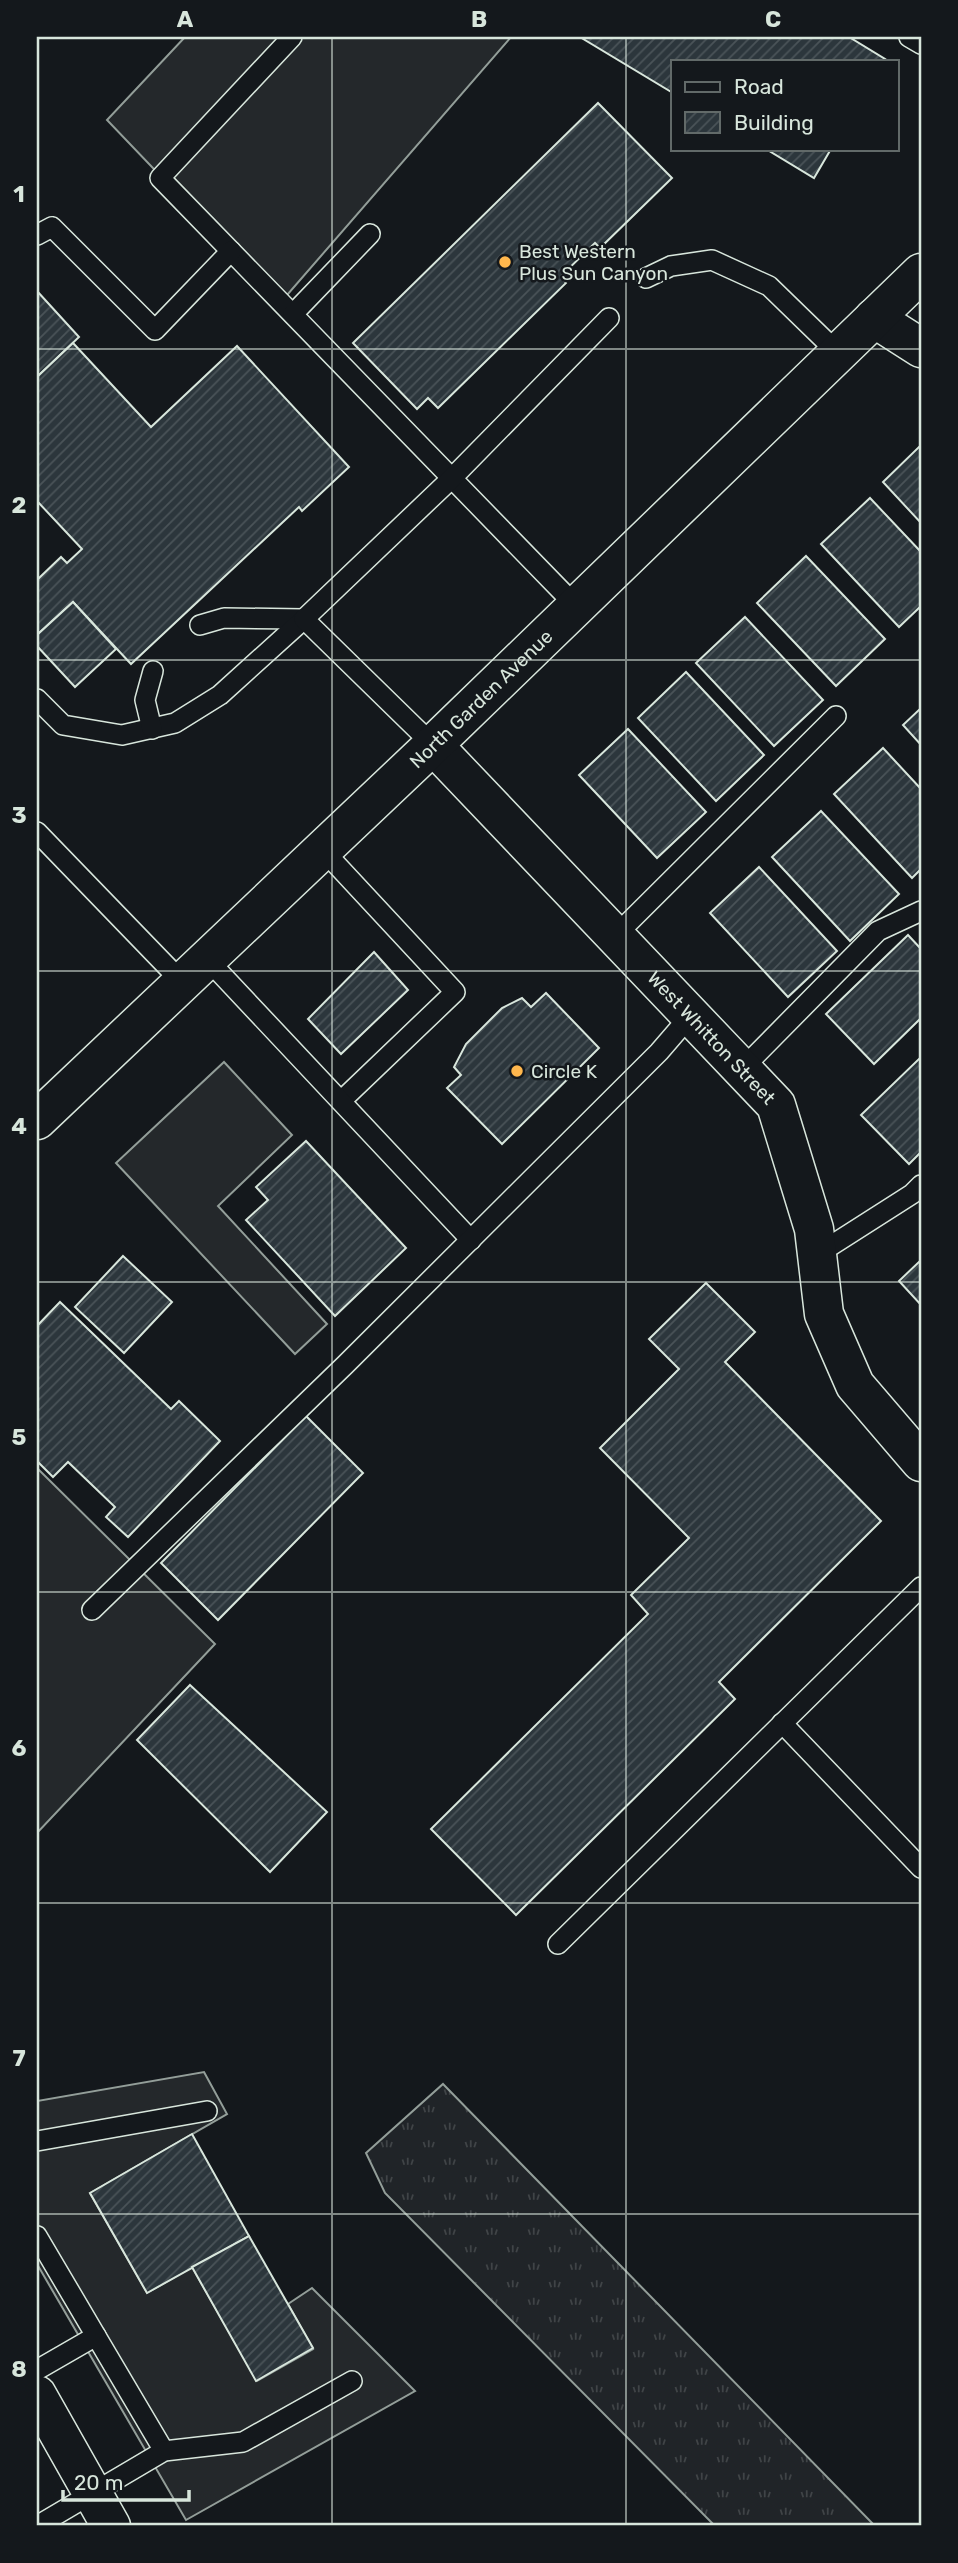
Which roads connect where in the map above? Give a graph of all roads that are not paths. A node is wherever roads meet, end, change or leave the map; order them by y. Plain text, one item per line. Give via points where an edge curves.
1 (292, 37) edge
2 (909, 37) edge
3 (921, 44) edge
4 (370, 234) dead end
5 (37, 235) edge
6 (231, 251) junction
7 (921, 273) edge
8 (646, 278) dead end
9 (293, 314) junction
10 (609, 318) dead end
11 (874, 318) junction
12 (921, 348) edge
13 (838, 353) junction
14 (452, 478) junction
15 (576, 606) junction
16 (304, 619) junction
17 (200, 625) dead end
18 (153, 671) dead end
19 (37, 699) edge
20 (836, 716) dead end
21 (152, 729) junction
22 (432, 745) junction
23 (37, 832) edge
24 (322, 849) junction
25 (921, 911) edge
26 (615, 936) junction
27 (195, 970) junction
28 (690, 1016) junction
29 (741, 1070) junction
30 (341, 1101) junction
31 (37, 1121) edge
32 (921, 1185) edge
33 (471, 1240) junction
34 (818, 1254) junction
35 (921, 1462) edge
36 (921, 1587) edge
37 (92, 1610) dead end
38 (782, 1723) junction
39 (921, 1868) edge
40 (558, 1944) dead end
41 (207, 2111) dead end
42 (37, 2141) edge
43 (37, 2236) edge
44 (96, 2336) junction
45 (37, 2370) edge
46 (352, 2381) dead end
47 (37, 2395) edge
48 (164, 2451) junction
49 (92, 2493) junction
50 (37, 2526) edge
51 (111, 2526) edge

1 - 6 lane via 160,178
2 - 3 lane
4 - 9 lane
5 - 6 lane via 52,227 155,330
6 - 9 lane
7 - 11 street, North Garden Avenue
8 - 13 lane via 671,266 712,260 769,286
9 - 14 lane
10 - 14 lane
11 - 12 street
11 - 13 street, North Garden Avenue
13 - 15 street, North Garden Avenue
14 - 15 lane
14 - 16 lane
15 - 22 street, North Garden Avenue
16 - 17 lane via 224,618
16 - 21 lane via 220,695 175,723
16 - 22 lane
18 - 21 lane via 145,700
19 - 21 lane via 63,725 122,736
20 - 26 lane
22 - 24 street, North Garden Avenue
22 - 26 street, West Whitton Street
23 - 27 lane
24 - 27 street, North Garden Avenue
24 - 30 lane via 455,992
25 - 29 lane via 878,931
26 - 28 street, West Whitton Street
27 - 30 lane
27 - 31 street, North Garden Avenue
28 - 29 street, West Whitton Street
28 - 33 lane
29 - 34 street, West Whitton Street via 776,1105
30 - 33 lane
32 - 34 lane
33 - 37 lane
34 - 35 street, West Whitton Street via 824,1314 855,1385
36 - 38 lane
38 - 39 lane
38 - 40 lane
41 - 42 lane
43 - 44 lane
44 - 45 lane
44 - 48 lane
46 - 48 lane via 243,2442
47 - 49 street
48 - 49 lane
49 - 50 lane
49 - 51 street

